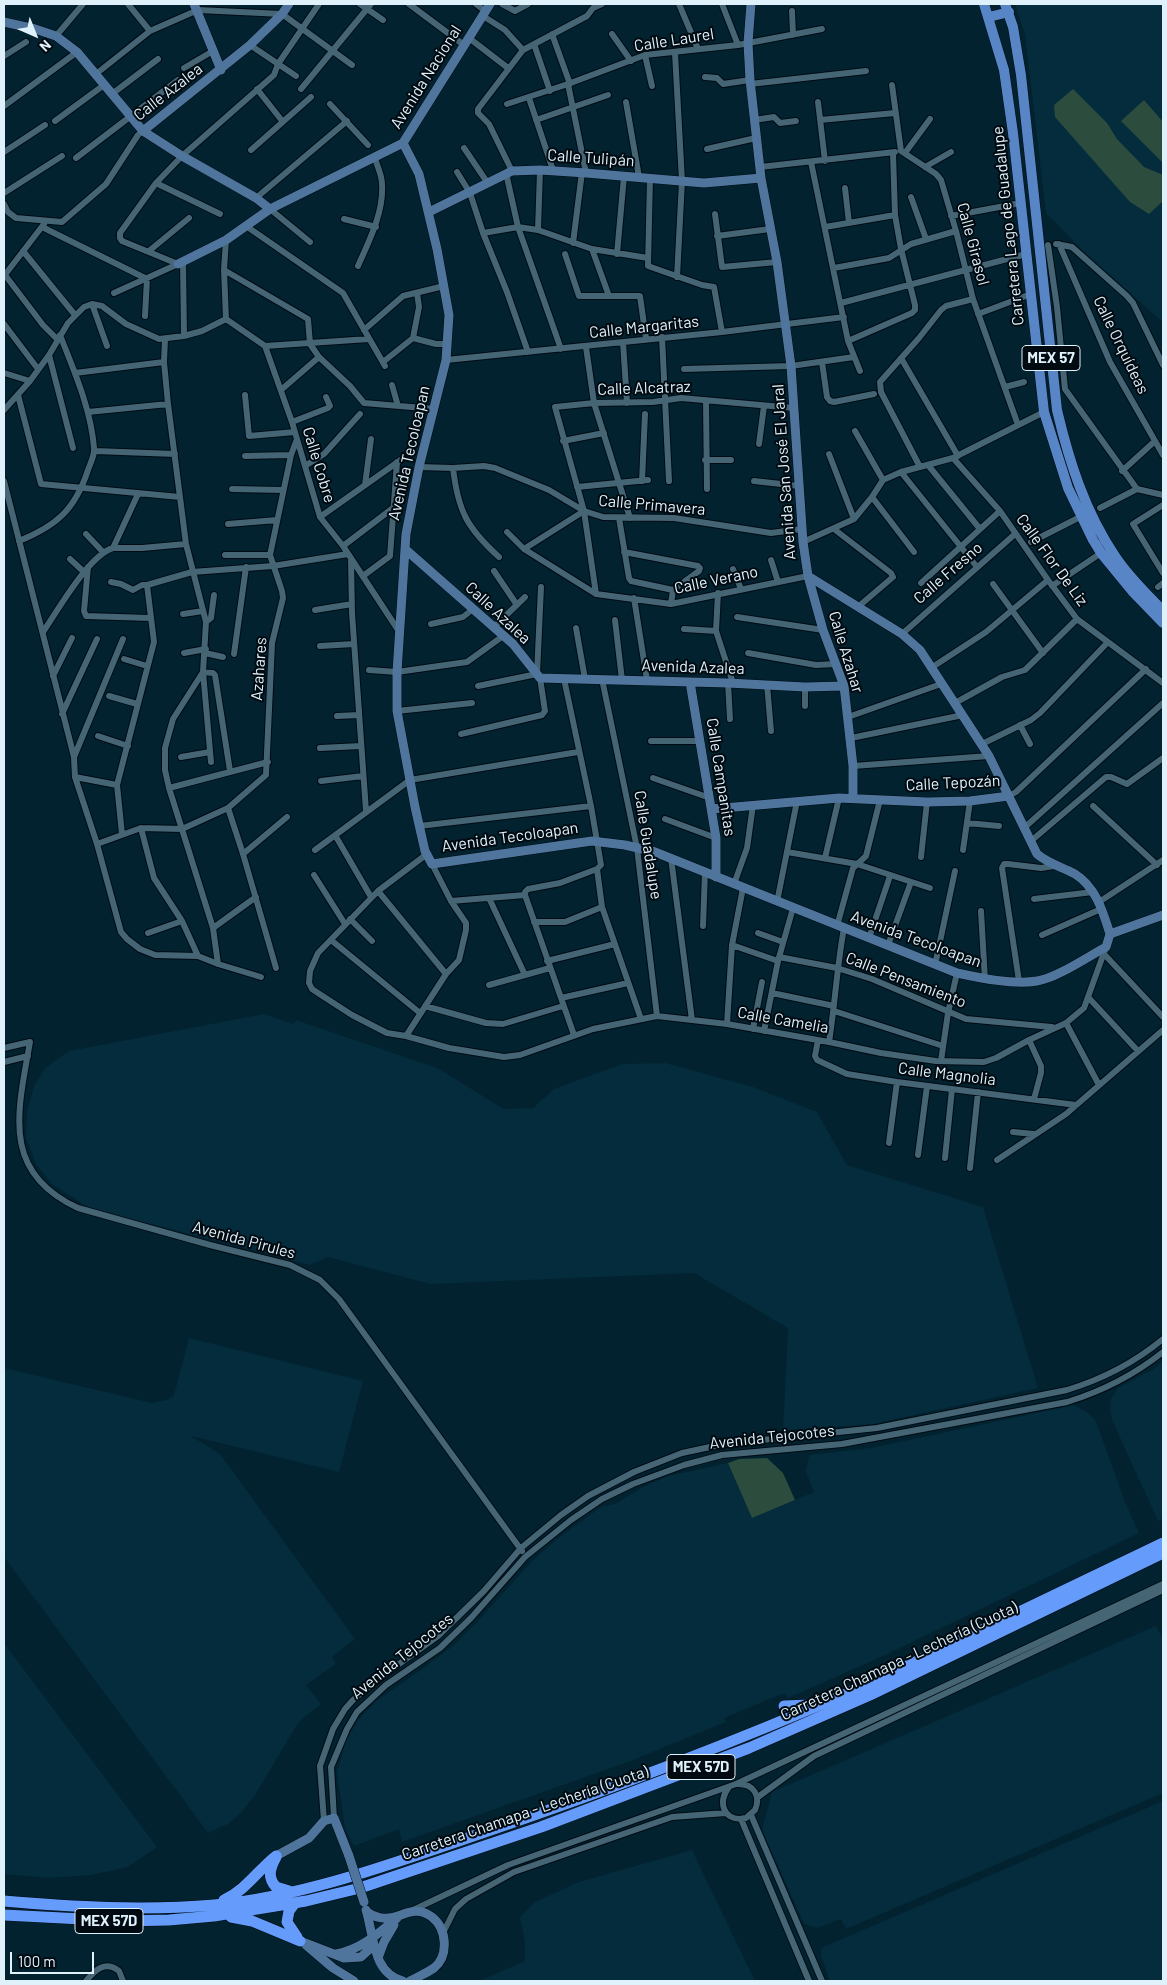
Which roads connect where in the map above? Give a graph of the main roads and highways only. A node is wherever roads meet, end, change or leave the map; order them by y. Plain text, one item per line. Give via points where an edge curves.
1 (984, 4) edge
2 (1007, 8) edge
3 (989, 17) junction
4 (1042, 268) junction
5 (1028, 270) junction
6 (1163, 610) edge
7 (1163, 623) edge
8 (1163, 1543) edge
9 (1163, 1553) edge
10 (865, 1686) junction
11 (784, 1706) dead end
12 (729, 1733) dead end
13 (696, 1756) junction
14 (295, 1897) junction
15 (4, 1901) edge
16 (214, 1910) junction
17 (6, 1916) edge

1 - 3 main road, Carretera Lago de Guadalupe / MEX 57
2 - 3 main road
2 - 4 main road, Carretera Lago de Guadalupe / MEX 57 via 1021,75 1044,245
3 - 5 main road, Carretera Lago de Guadalupe / MEX 57 via 1004,70
4 - 5 main road
4 - 6 main road, Carretera Lago de Guadalupe / MEX 57 via 1060,390 1057,410 1067,453 1091,513 1115,556
5 - 7 main road, Carretera Lago de Guadalupe / MEX 57 via 1044,412 1068,488 1101,553
8 - 10 highway, Carretera Chamapa - Lechería (Cuota) / MEX 57D
9 - 14 highway, Carretera Chamapa - Lechería (Cuota) / MEX 57D via 870,1695 749,1748 560,1820 412,1871 360,1888
10 - 11 highway via 809,1705
10 - 13 highway, Carretera Chamapa - Lechería (Cuota) / MEX 57D
12 - 13 highway via 718,1744
13 - 14 highway, Carretera Chamapa - Lechería (Cuota) / MEX 57D via 536,1815
14 - 16 highway, Carretera Chamapa - Lechería (Cuota) / MEX 57D
14 - 16 highway via 272,1882 270,1870 276,1856 239,1892
14 - 16 highway via 287,1922 300,1941 252,1920
15 - 16 highway, Carretera Chamapa - Lechería (Cuota) / MEX 57D via 59,1906
16 - 17 highway, Carretera Chamapa - Lechería (Cuota) / MEX 57D via 169,1920

